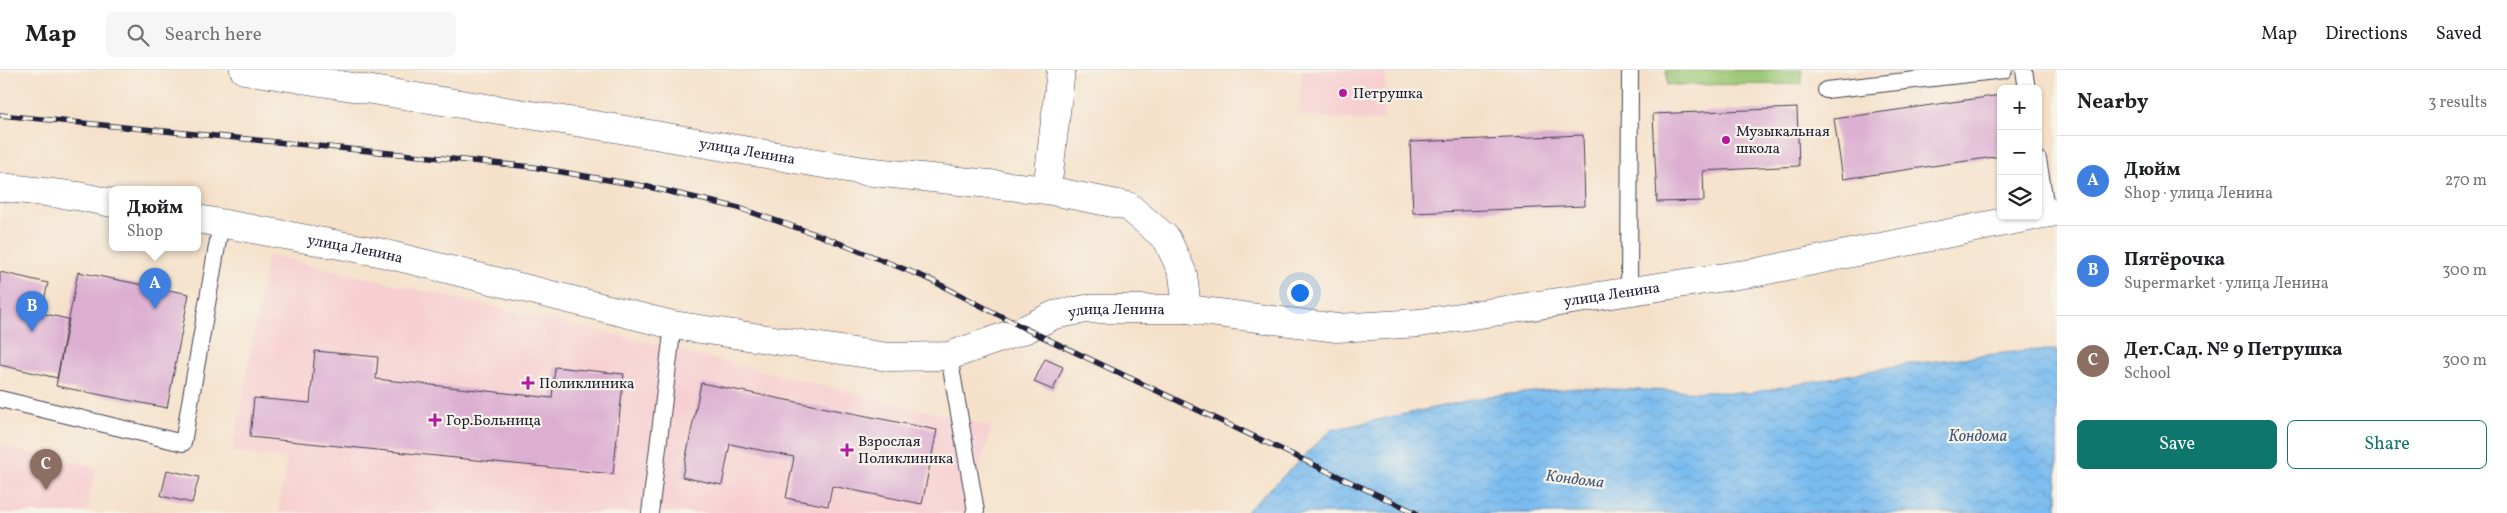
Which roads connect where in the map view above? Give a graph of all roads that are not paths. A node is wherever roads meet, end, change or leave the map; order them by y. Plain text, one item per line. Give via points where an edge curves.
1 (244, 70) edge
2 (1061, 70) edge
3 (1630, 70) edge
4 (2004, 70) edge
5 (2024, 70) edge
6 (2026, 85) edge
7 (1826, 90) dead end
8 (2040, 175) edge
9 (0, 187) edge
10 (1047, 190) junction
11 (109, 202) edge
12 (2044, 214) edge
13 (209, 221) edge
14 (1629, 291) junction
15 (1187, 309) junction
16 (673, 325) junction
17 (949, 356) junction
18 (0, 399) edge
19 (650, 513) edge
20 (974, 513) edge

1 - 10 street, улица Ленина via 864,171
2 - 10 street
3 - 14 lane
4 - 7 lane
5 - 6 lane
8 - 12 lane
9 - 11 street
10 - 15 street, улица Ленина via 1128,206 1167,239 1184,274
12 - 14 street, улица Ленина via 1758,272
13 - 16 street, улица Ленина via 378,252
13 - 18 lane via 183,443
14 - 15 street, улица Ленина via 1420,323 1337,328
15 - 17 street, улица Ленина via 1086,309 1054,316
16 - 17 street, улица Ленина via 888,357
16 - 19 lane
17 - 20 lane

